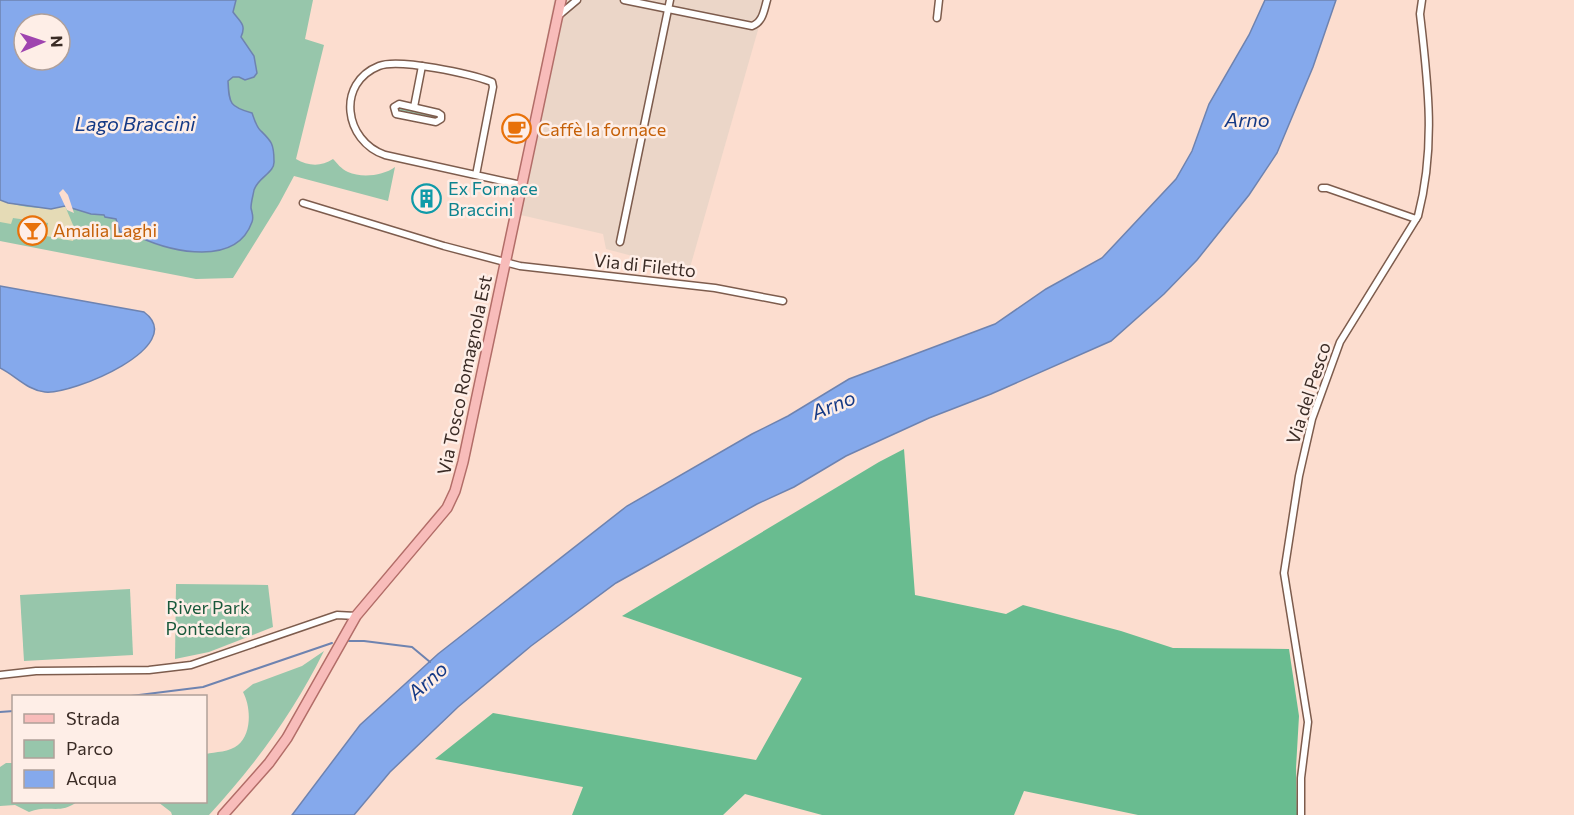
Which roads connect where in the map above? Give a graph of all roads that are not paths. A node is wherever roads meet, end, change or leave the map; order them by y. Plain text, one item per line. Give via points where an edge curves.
1 (561, 0) edge
2 (577, 0) edge
3 (624, 0) edge
4 (670, 0) edge
5 (767, 0) edge
6 (939, 0) edge
7 (1422, 0) edge
8 (668, 9) junction
9 (937, 18) dead end
10 (556, 19) junction
11 (422, 66) junction
12 (414, 107) junction
13 (476, 175) junction
14 (521, 185) junction
15 (1322, 188) dead end
16 (303, 203) dead end
17 (1416, 219) junction
18 (620, 242) dead end
19 (505, 262) junction
20 (783, 301) dead end
21 (356, 616) junction
22 (0, 675) edge
23 (223, 815) edge
24 (1301, 815) edge

1 - 10 main road, Via Tosco Romagnola Est
2 - 10 street
3 - 8 street
4 - 8 street
5 - 8 street via 761,20 752,26
6 - 9 street
7 - 17 street, Via del Pesco via 1430,119 1424,193
8 - 18 street
10 - 14 main road, Via Tosco Romagnola Est
11 - 12 street
11 - 13 street via 493,82
11 - 13 street via 392,63 378,66 366,75 352,98 354,130 367,146 381,154
12 - 12 street via 398,105 393,110 435,122 441,119 438,113
13 - 14 street
14 - 19 main road, Via Tosco Romagnola Est
15 - 17 street
16 - 19 street, Via di Filetto
17 - 24 street, Via del Pesco via 1340,342 1312,419 1299,476 1284,573 1308,722
19 - 20 street, Via di Filetto via 715,288
19 - 21 main road, Via Tosco Romagnola Est via 454,496
21 - 22 street via 337,615 191,665
21 - 23 main road, Via Tosco Romagnola Est via 287,738

